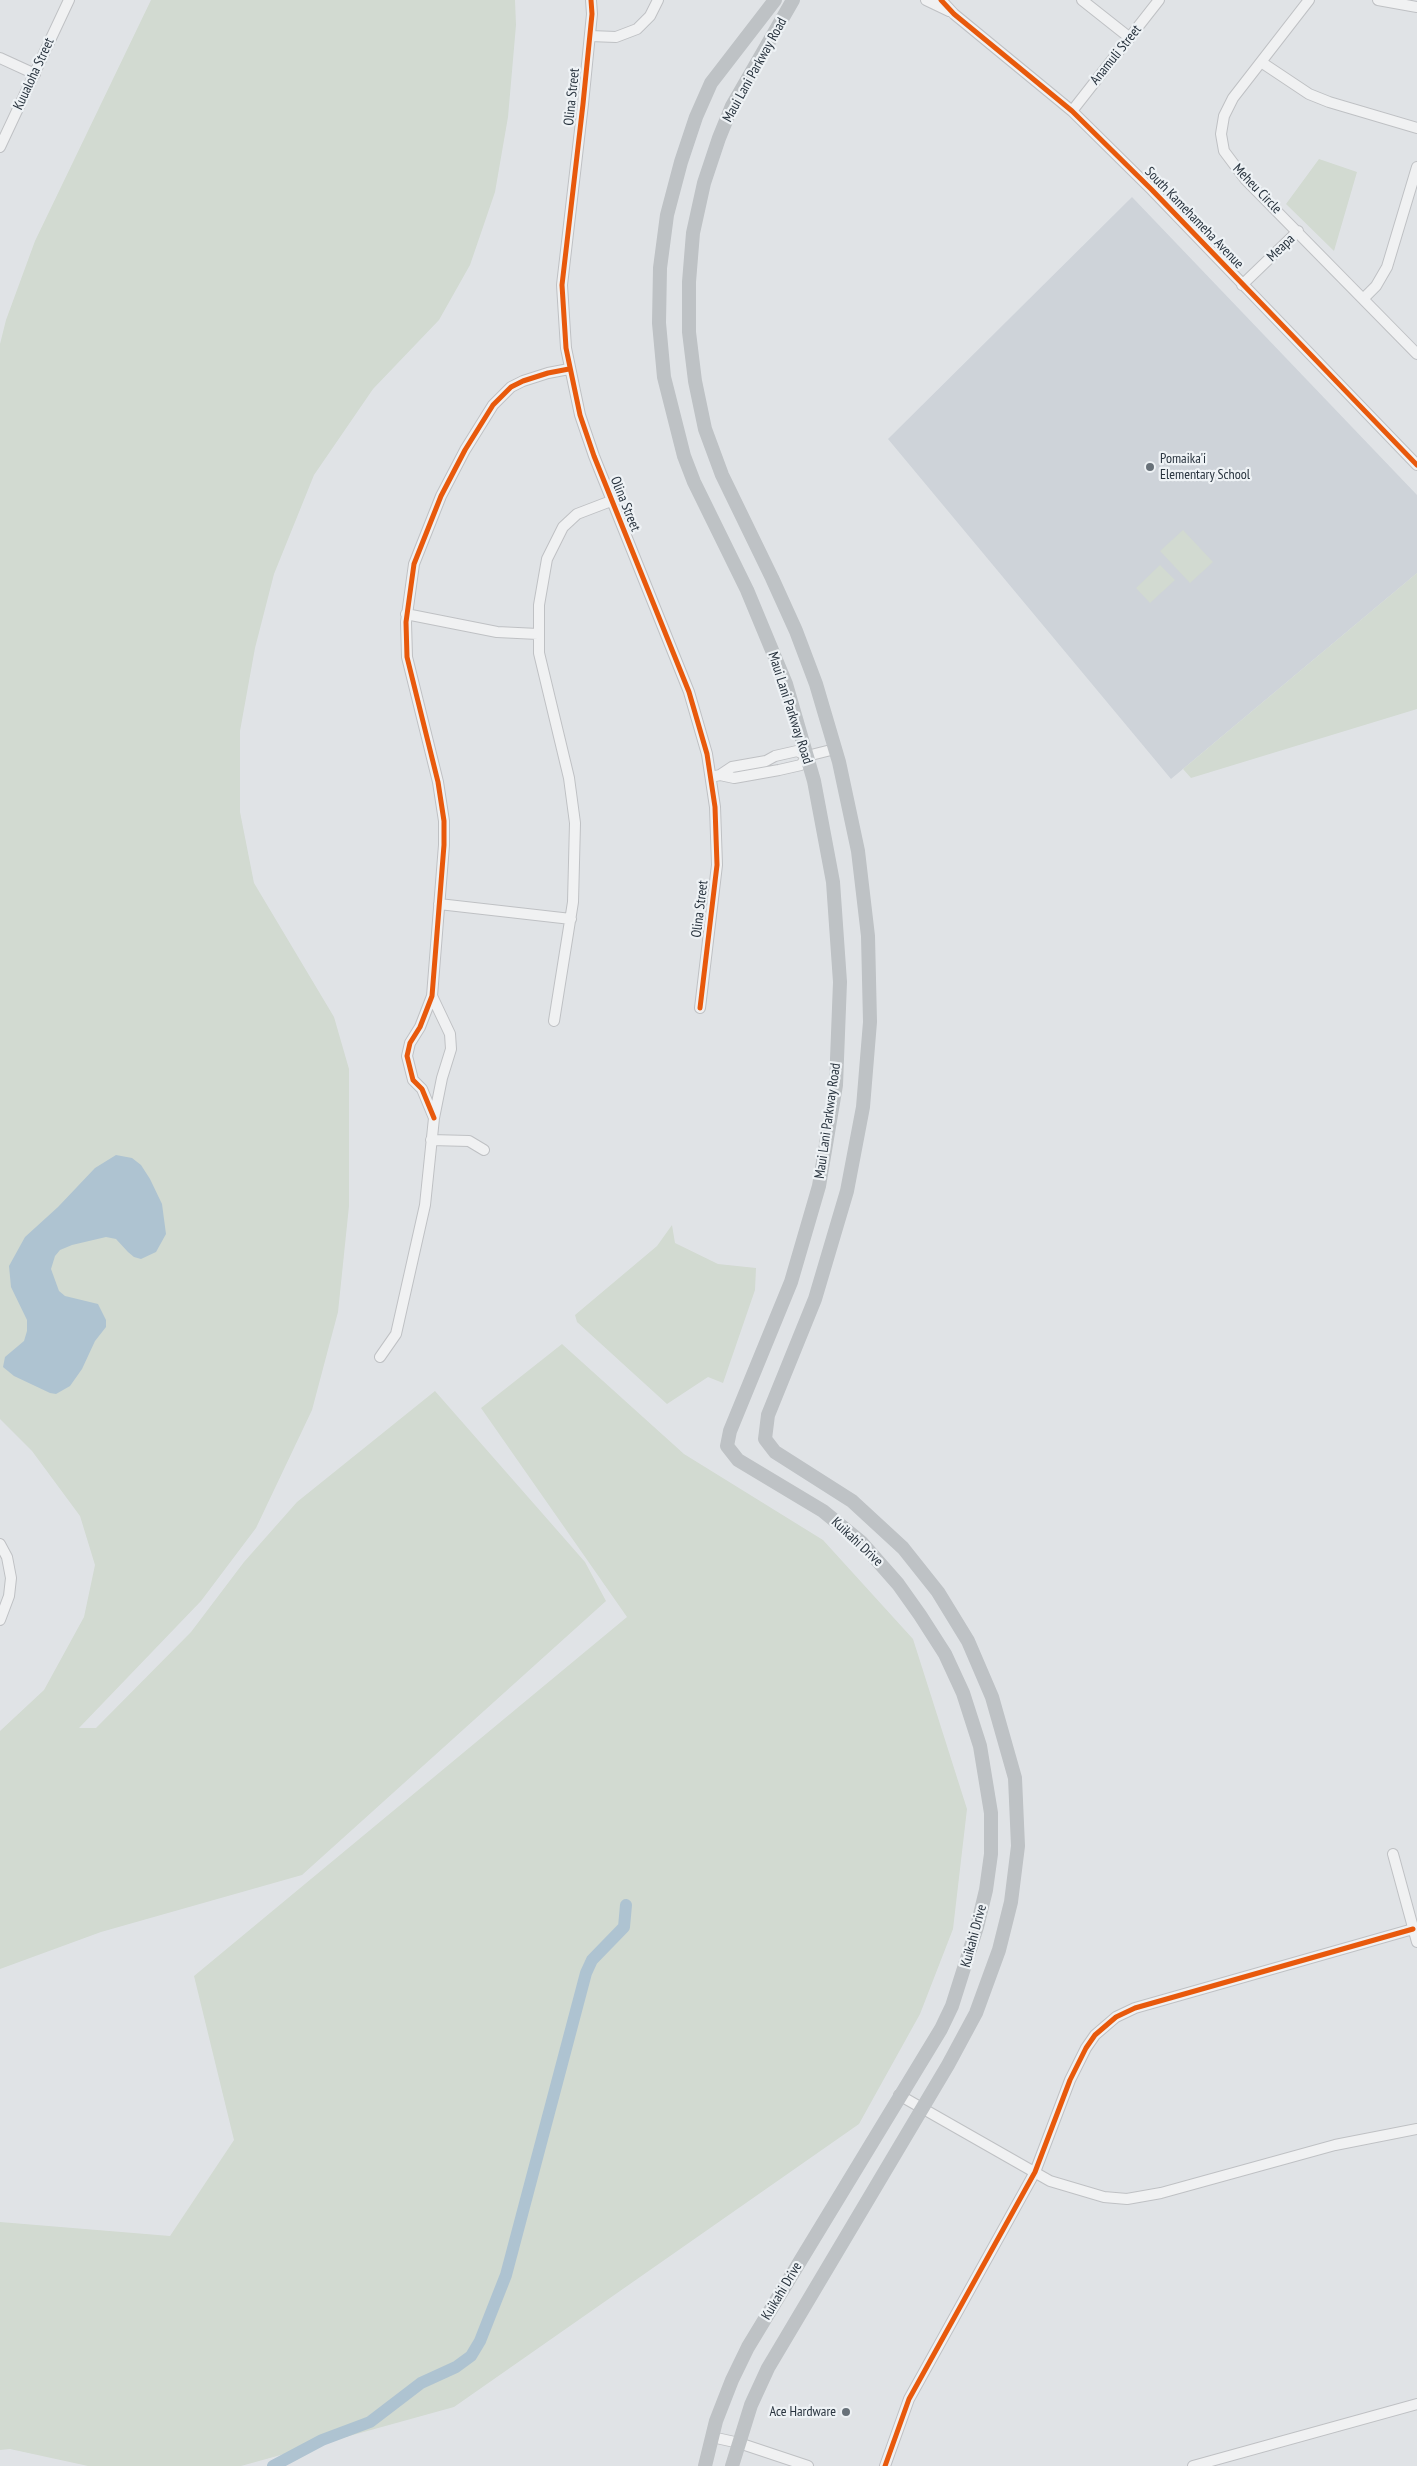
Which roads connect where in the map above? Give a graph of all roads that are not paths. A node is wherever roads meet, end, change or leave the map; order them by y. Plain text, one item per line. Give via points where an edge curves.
1 (69, 0) edge
2 (591, 0) edge
3 (658, 0) edge
4 (775, 0) edge
5 (793, 0) edge
6 (926, 0) edge
7 (941, 0) edge
8 (1082, 0) edge
9 (1159, 0) edge
10 (1309, 0) edge
11 (1378, 0) edge
12 (1417, 7) edge
13 (954, 14) junction
14 (590, 36) junction
15 (1130, 38) junction
16 (0, 58) edge
17 (1261, 62) junction
18 (35, 74) junction
19 (1072, 110) junction
20 (1417, 128) edge
21 (0, 147) edge
22 (1417, 167) edge
23 (1298, 231) junction
24 (1242, 284) junction
25 (1363, 299) junction
26 (1417, 354) edge
27 (569, 369) junction
28 (1417, 465) edge
29 (612, 501) junction
30 (406, 614) junction
31 (538, 634) junction
32 (835, 749) junction
33 (807, 756) junction
34 (715, 776) junction
35 (439, 904) junction
36 (571, 920) junction
37 (432, 996) junction
38 (700, 1008) dead end
39 (554, 1022) dead end
40 (434, 1118) junction
41 (431, 1140) junction
42 (484, 1150) dead end
43 (380, 1357) dead end
44 (765, 1440) joint
45 (727, 1446) joint
46 (0, 1544) edge
47 (0, 1620) edge
48 (1393, 1854) dead end
49 (1413, 1929) junction
50 (1417, 1942) edge
51 (899, 2095) junction
52 (922, 2109) junction
53 (1417, 2129) edge
54 (1035, 2172) junction
55 (1417, 2404) edge
56 (712, 2437) junction
57 (739, 2443) junction
58 (705, 2466) edge
59 (732, 2466) edge
60 (808, 2466) edge
61 (885, 2466) edge
62 (1193, 2466) edge

1 - 18 street, Kuualoha Street
2 - 14 street, Olina Street
3 - 14 street via 650,16 636,29 616,37
4 - 33 main road, Maui Lani Parkway Road via 711,84 696,117 667,215 660,268 659,323 664,377 684,456 786,684
5 - 32 main road, Maui Lani Parkway Road via 732,106 704,183 693,233 689,332 694,381 712,447 722,475 796,631
6 - 13 street, South Kamehameha Avenue
7 - 13 street, South Kamehameha Avenue
8 - 15 street
9 - 15 street, Anamuli Street
10 - 17 street, Meheu Circle
11 - 12 street
13 - 19 street, South Kamehameha Avenue
14 - 27 street, Olina Street via 562,285
15 - 19 street, Anamuli Street
16 - 18 street
17 - 20 street via 1303,90 1329,102
17 - 23 street, Meheu Circle via 1233,98 1224,116 1221,134 1224,151 1245,179
18 - 21 street, Kuualoha Street
19 - 24 street, South Kamehameha Avenue
22 - 25 street via 1387,267 1376,286
23 - 24 street, Meapa
23 - 25 street, Meheu Circle
24 - 28 street, South Kamehameha Avenue
25 - 26 street, Meheu Circle
27 - 29 street, Olina Street via 580,415
27 - 30 street via 534,376 510,387 488,413 441,496 414,564
29 - 31 street via 577,514 562,527 555,539 542,586
29 - 34 street, Olina Street via 689,692
30 - 31 street via 497,632
30 - 35 street via 408,658 442,802 444,845
31 - 36 street via 574,814 576,867
32 - 33 street
32 - 44 main road, Maui Lani Parkway Road via 858,851 868,936 870,1022 863,1107 847,1191 815,1299 768,1416
33 - 34 street via 798,751 732,767
33 - 34 street via 801,765 779,770 734,778
33 - 45 main road, Maui Lani Parkway Road via 833,882 840,982 836,1085 819,1186 802,1244
34 - 38 street, Olina Street via 717,865
35 - 36 street
35 - 37 street
36 - 39 street
37 - 40 street via 450,1034 451,1049
37 - 40 street via 420,1027 410,1042 407,1056 412,1080 422,1089
40 - 41 street
41 - 42 street via 469,1141
41 - 43 street via 425,1205 396,1334
44 - 52 main road, Kuikahi Drive via 775,1452 852,1501 903,1548 938,1592 981,1667 1013,1770 1018,1846 1011,1902 999,1950 984,1996 967,2032
45 - 51 main road, Kuikahi Drive via 738,1460 823,1511 860,1542 898,1584 945,1654 980,1746 991,1812 991,1854 986,1890 952,2006
46 - 47 street via 7,1557 11,1578 9,1596
48 - 49 street
49 - 50 street
49 - 54 street via 1135,2008 1116,2017 1095,2035 1086,2048 1070,2080
51 - 52 street
51 - 56 main road, Kuikahi Drive via 748,2347 732,2380
52 - 54 street
52 - 57 main road, Kuikahi Drive via 782,2342 751,2405
53 - 54 street via 1335,2145 1144,2197 1104,2197 1058,2184
54 - 61 street via 924,2369 902,2415
55 - 62 street
56 - 57 street
56 - 58 main road, Kuikahi Drive
57 - 59 main road, Kuikahi Drive
57 - 60 street

